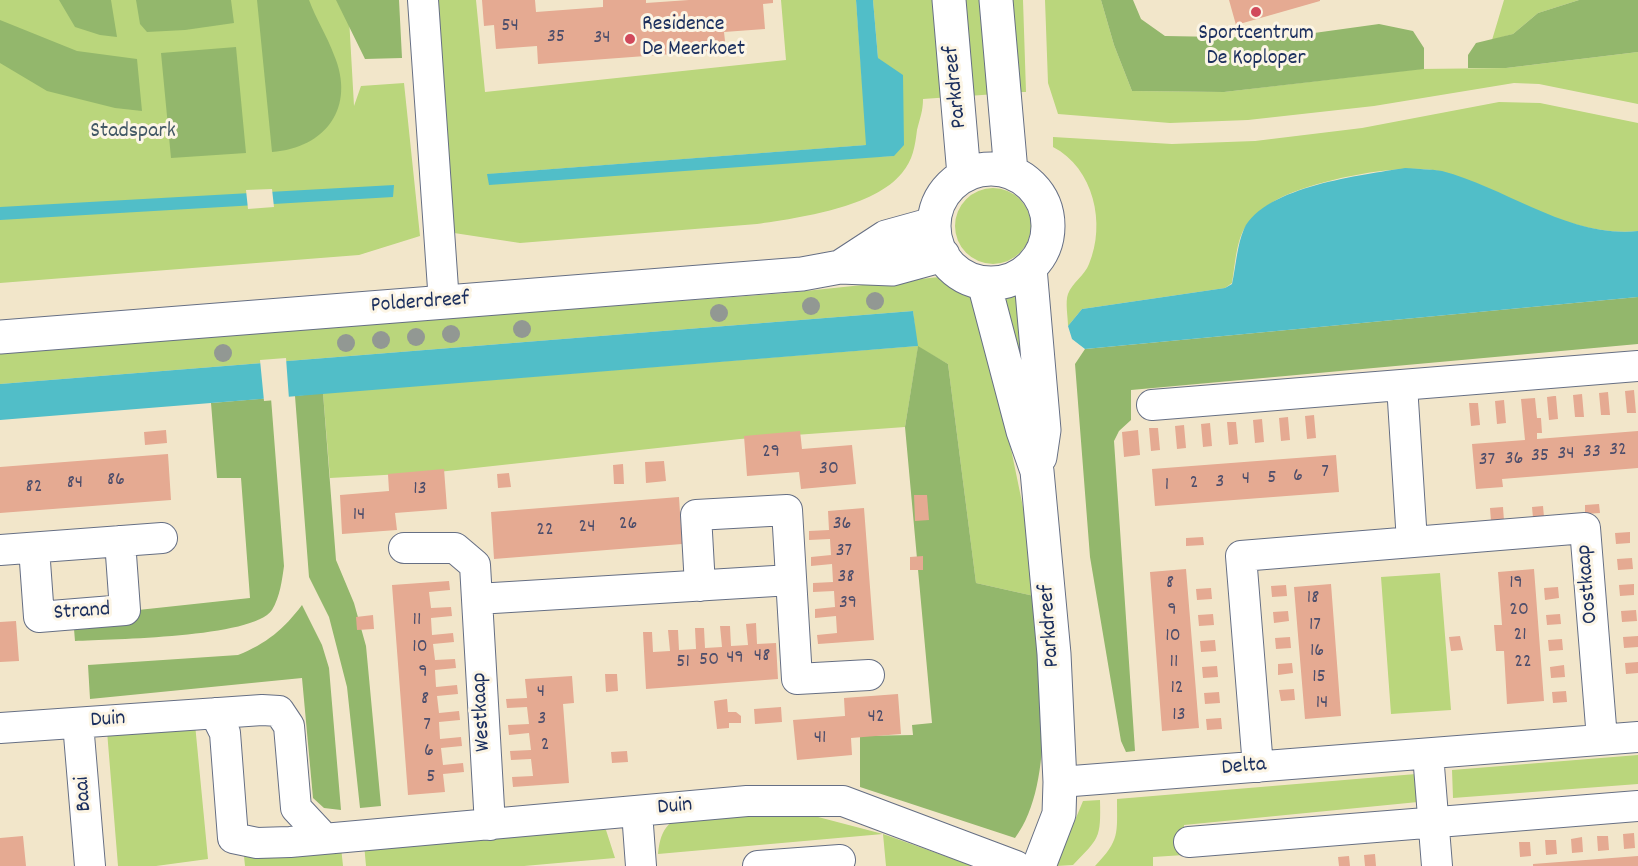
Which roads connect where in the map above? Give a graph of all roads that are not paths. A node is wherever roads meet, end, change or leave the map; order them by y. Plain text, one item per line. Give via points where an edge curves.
1 (423, 0) edge
2 (949, 0) edge
3 (996, 0) edge
4 (1011, 172) junction
5 (964, 175) junction
6 (933, 224) junction
7 (943, 255) junction
8 (840, 267) junction
9 (1030, 268) junction
10 (984, 283) junction
11 (444, 303) junction
12 (0, 337) edge
13 (1638, 366) edge
14 (1402, 386) junction
15 (1152, 405) dead end
16 (1037, 471) junction
17 (162, 538) dead end
18 (120, 542) junction
19 (1412, 542) junction
20 (34, 548) junction
21 (404, 548) dead end
22 (0, 550) edge
23 (791, 580) junction
24 (700, 586) junction
25 (477, 599) junction
26 (869, 675) dead end
27 (216, 713) junction
28 (78, 723) junction
29 (0, 728) edge
30 (1638, 736) edge
31 (1602, 740) junction
32 (1428, 754) junction
33 (1258, 767) junction
34 (1060, 782) junction
35 (1638, 806) edge
36 (637, 812) junction
37 (1434, 823) junction
38 (490, 825) junction
39 (324, 838) junction
40 (1189, 843) dead end
41 (840, 860) dead end
42 (90, 866) edge
43 (641, 866) edge
44 (758, 866) edge
45 (1016, 866) edge
46 (1021, 866) edge
47 (1039, 866) edge
48 (1437, 866) edge

1 - 11 street
2 - 5 street, Parkdreef
3 - 4 street, Parkdreef
4 - 5 street via 988,168
4 - 9 street via 1041,196 1048,215 1042,253
5 - 6 street via 948,187
6 - 7 street via 936,244
6 - 8 street, Polderdreef via 886,237
7 - 8 street, Polderdreef via 892,269
7 - 10 street via 964,277
8 - 11 street, Polderdreef via 802,274
9 - 10 street via 1017,278
9 - 16 street, Parkdreef via 1044,429
10 - 16 street, Parkdreef
11 - 12 street, Polderdreef
13 - 14 street
14 - 15 street
14 - 19 street
16 - 34 street, Parkdreef via 1054,654
17 - 18 street
18 - 20 street
18 - 20 street, Strand via 125,610 50,616 39,616
19 - 31 street, Oostkaap via 1585,528
19 - 33 street, Oostkaap via 1241,556
20 - 22 street
21 - 25 street, Westkaap via 455,549 475,565
23 - 24 street
23 - 24 street via 787,510 696,515
23 - 26 street via 796,679
24 - 25 street
25 - 38 street, Westkaap
27 - 28 street, Duin
27 - 39 street, Duin via 279,711 289,726 296,808
27 - 39 street, Duin via 225,733 233,838 257,843
28 - 29 street, Duin
28 - 42 street, Baai
30 - 31 street, Delta
31 - 32 street, Delta
32 - 33 street, Delta
32 - 37 street
33 - 34 street, Delta
34 - 46 street
34 - 47 street, Parkdreef via 1059,814
35 - 37 street
36 - 38 street, Duin
36 - 43 street
36 - 45 street, Duin via 747,801 843,801
37 - 40 street
37 - 48 street
38 - 39 street, Duin
41 - 44 street

